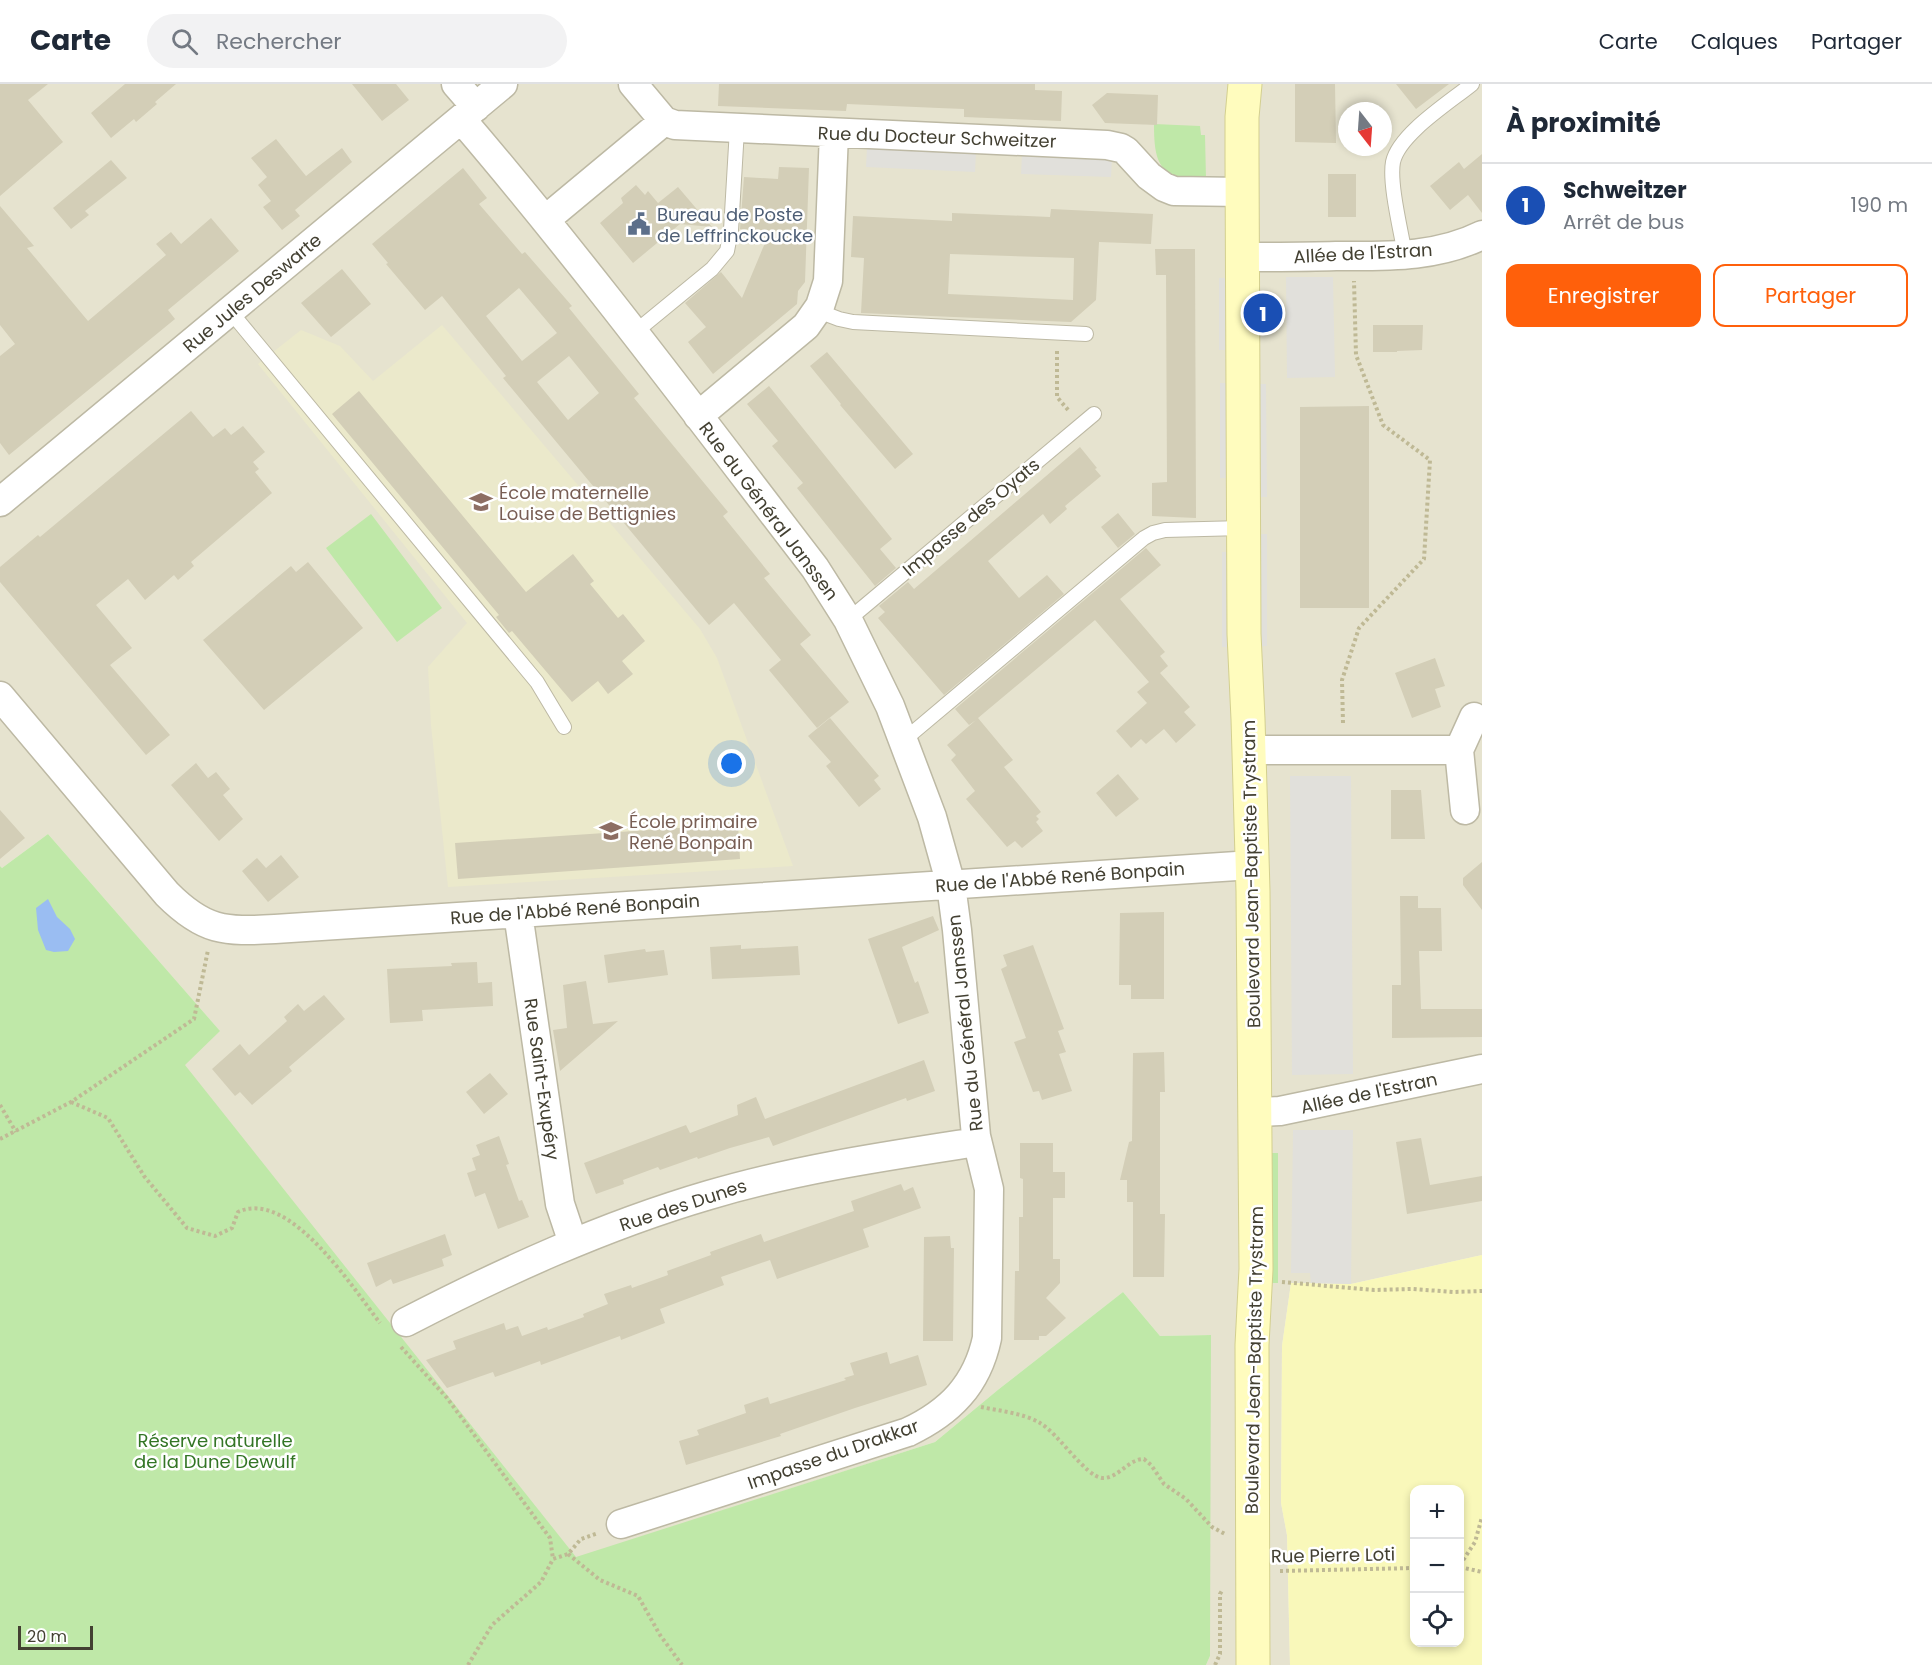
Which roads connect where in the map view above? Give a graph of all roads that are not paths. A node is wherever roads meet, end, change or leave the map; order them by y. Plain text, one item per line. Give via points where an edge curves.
1 (456, 84) edge
2 (503, 84) edge
3 (633, 84) edge
4 (1245, 84) edge
5 (1472, 84) edge
6 (469, 113) junction
7 (664, 121) junction
8 (737, 129) junction
9 (834, 133) junction
10 (1242, 192) junction
11 (545, 220) junction
12 (1482, 235) edge
13 (1405, 255) junction
14 (1242, 257) junction
15 (230, 311) junction
16 (818, 311) junction
17 (634, 333) junction
18 (1086, 334) dead end
19 (1094, 414) dead end
20 (698, 416) junction
21 (0, 502) edge
22 (1243, 528) junction
23 (848, 620) junction
24 (0, 696) edge
25 (1474, 717) dead end
26 (564, 727) dead end
27 (904, 740) junction
28 (1249, 750) junction
29 (1459, 750) junction
30 (1465, 810) dead end
31 (1252, 865) junction
32 (951, 885) junction
33 (518, 913) junction
34 (1482, 1069) edge
35 (1254, 1112) junction
36 (977, 1142) junction
37 (573, 1243) junction
38 (398, 1329) road end
39 (621, 1524) road end
40 (1253, 1665) edge

1 - 6 street, Rue du Général Janssen
2 - 6 street, Rue Jules Deswarte
3 - 7 street
4 - 10 street, Boulevard Jean-Baptiste Trystram
5 - 13 lane via 1406,137 1396,153 1394,183
6 - 11 street, Rue du Général Janssen
6 - 15 street, Rue Jules Deswarte
7 - 8 street, Rue du Docteur Schweitzer via 679,126
7 - 11 street
8 - 9 street, Rue du Docteur Schweitzer
8 - 17 lane via 727,251 712,269
9 - 10 street, Rue du Docteur Schweitzer via 1107,145 1126,151 1149,176 1174,191
9 - 16 street via 828,281
10 - 14 street, Boulevard Jean-Baptiste Trystram
11 - 17 street, Rue du Général Janssen
12 - 13 street, Allée de l'Estran via 1433,252
13 - 14 street, Allée de l'Estran
14 - 22 street, Boulevard Jean-Baptiste Trystram
15 - 21 street, Rue Jules Deswarte
15 - 26 lane via 537,682
16 - 18 lane via 853,322
16 - 20 street via 806,326
17 - 20 street, Rue du Général Janssen
19 - 23 lane, Impasse des Oyats
20 - 23 street, Rue du Général Janssen via 814,568
22 - 27 lane via 1165,530 1144,538
22 - 28 street, Boulevard Jean-Baptiste Trystram
23 - 27 street, Rue du Général Janssen
24 - 33 street, Rue de l'Abbé René Bonpain via 155,881 179,906 213,926 275,929
25 - 29 street
27 - 32 street, Rue du Général Janssen
28 - 29 street
28 - 31 street, Boulevard Jean-Baptiste Trystram
29 - 30 street
31 - 32 street, Rue de l'Abbé René Bonpain
31 - 35 street, Boulevard Jean-Baptiste Trystram
32 - 33 street, Rue de l'Abbé René Bonpain
32 - 36 street, Rue du Général Janssen
33 - 37 street, Rue Saint-Exupéry via 558,1188
34 - 35 street, Allée de l'Estran via 1280,1111
35 - 40 street, Boulevard Jean-Baptiste Trystram
36 - 37 street, Rue des Dunes via 772,1178 696,1198
36 - 39 street, Impasse du Drakkar via 989,1189 988,1329 980,1365 954,1402 908,1432
37 - 38 street, Rue des Dunes via 482,1283

